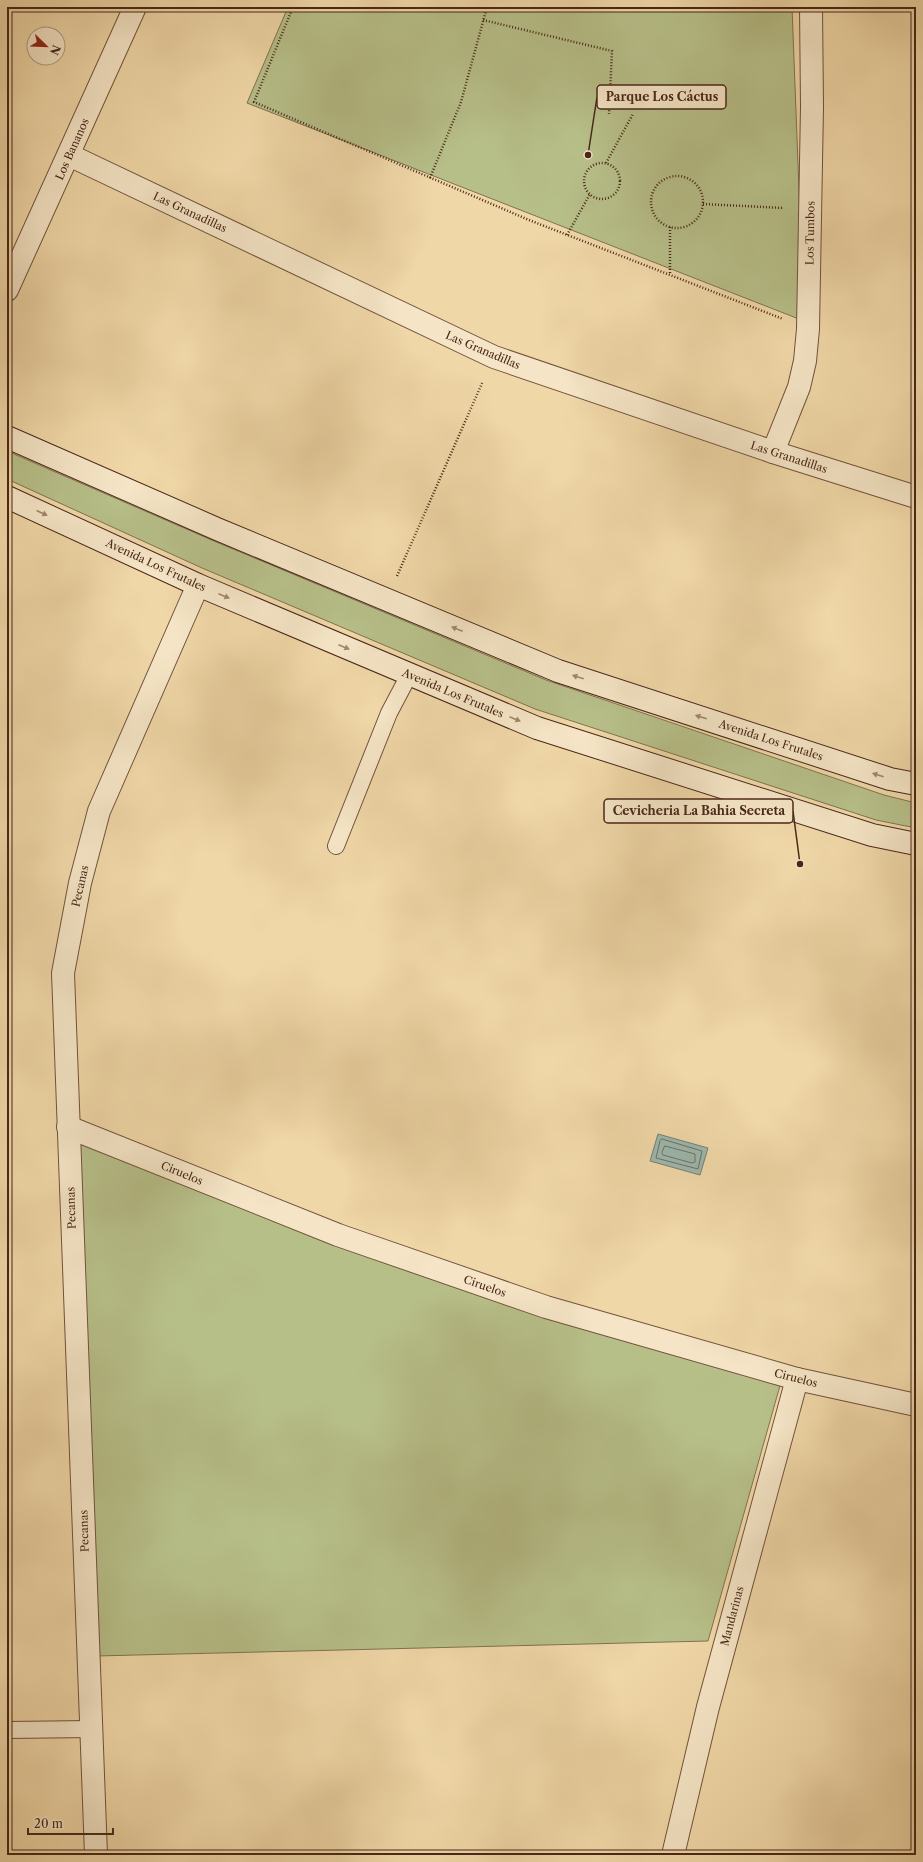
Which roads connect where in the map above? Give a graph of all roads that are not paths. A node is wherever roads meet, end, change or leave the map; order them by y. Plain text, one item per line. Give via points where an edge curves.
1 (135, 7) edge
2 (811, 7) edge
3 (69, 155) junction
4 (7, 290) edge
5 (7, 437) edge
6 (773, 452) junction
7 (7, 497) edge
8 (916, 497) edge
9 (198, 585) junction
10 (409, 675) junction
11 (916, 784) edge
12 (916, 844) edge
13 (336, 846) dead end
14 (68, 1127) junction
15 (797, 1379) junction
16 (916, 1405) edge
17 (7, 1730) edge
18 (91, 1730) junction
19 (96, 1855) edge
20 (673, 1855) edge

1 - 3 street, Los Bananos
2 - 6 street, Los Tumbos via 808,329 799,387
3 - 4 street, Los Bananos
3 - 6 street, Las Granadillas via 494,357
11 -> 5 street, Avenida Los Frutales via 890,779 558,671 217,529
6 - 8 street, Las Granadillas
7 -> 9 street, Avenida Los Frutales
9 -> 10 street, Avenida Los Frutales
9 - 14 street, Pecanas via 99,811 80,883 63,973
10 -> 12 street, Avenida Los Frutales via 537,728 872,835
10 - 13 lane via 389,713
14 - 15 street, Ciruelos via 338,1235 531,1302
14 - 18 street, Pecanas
15 - 16 street, Ciruelos
15 - 20 street, Mandarinas via 708,1707
17 - 18 lane
18 - 19 street, Pecanas

